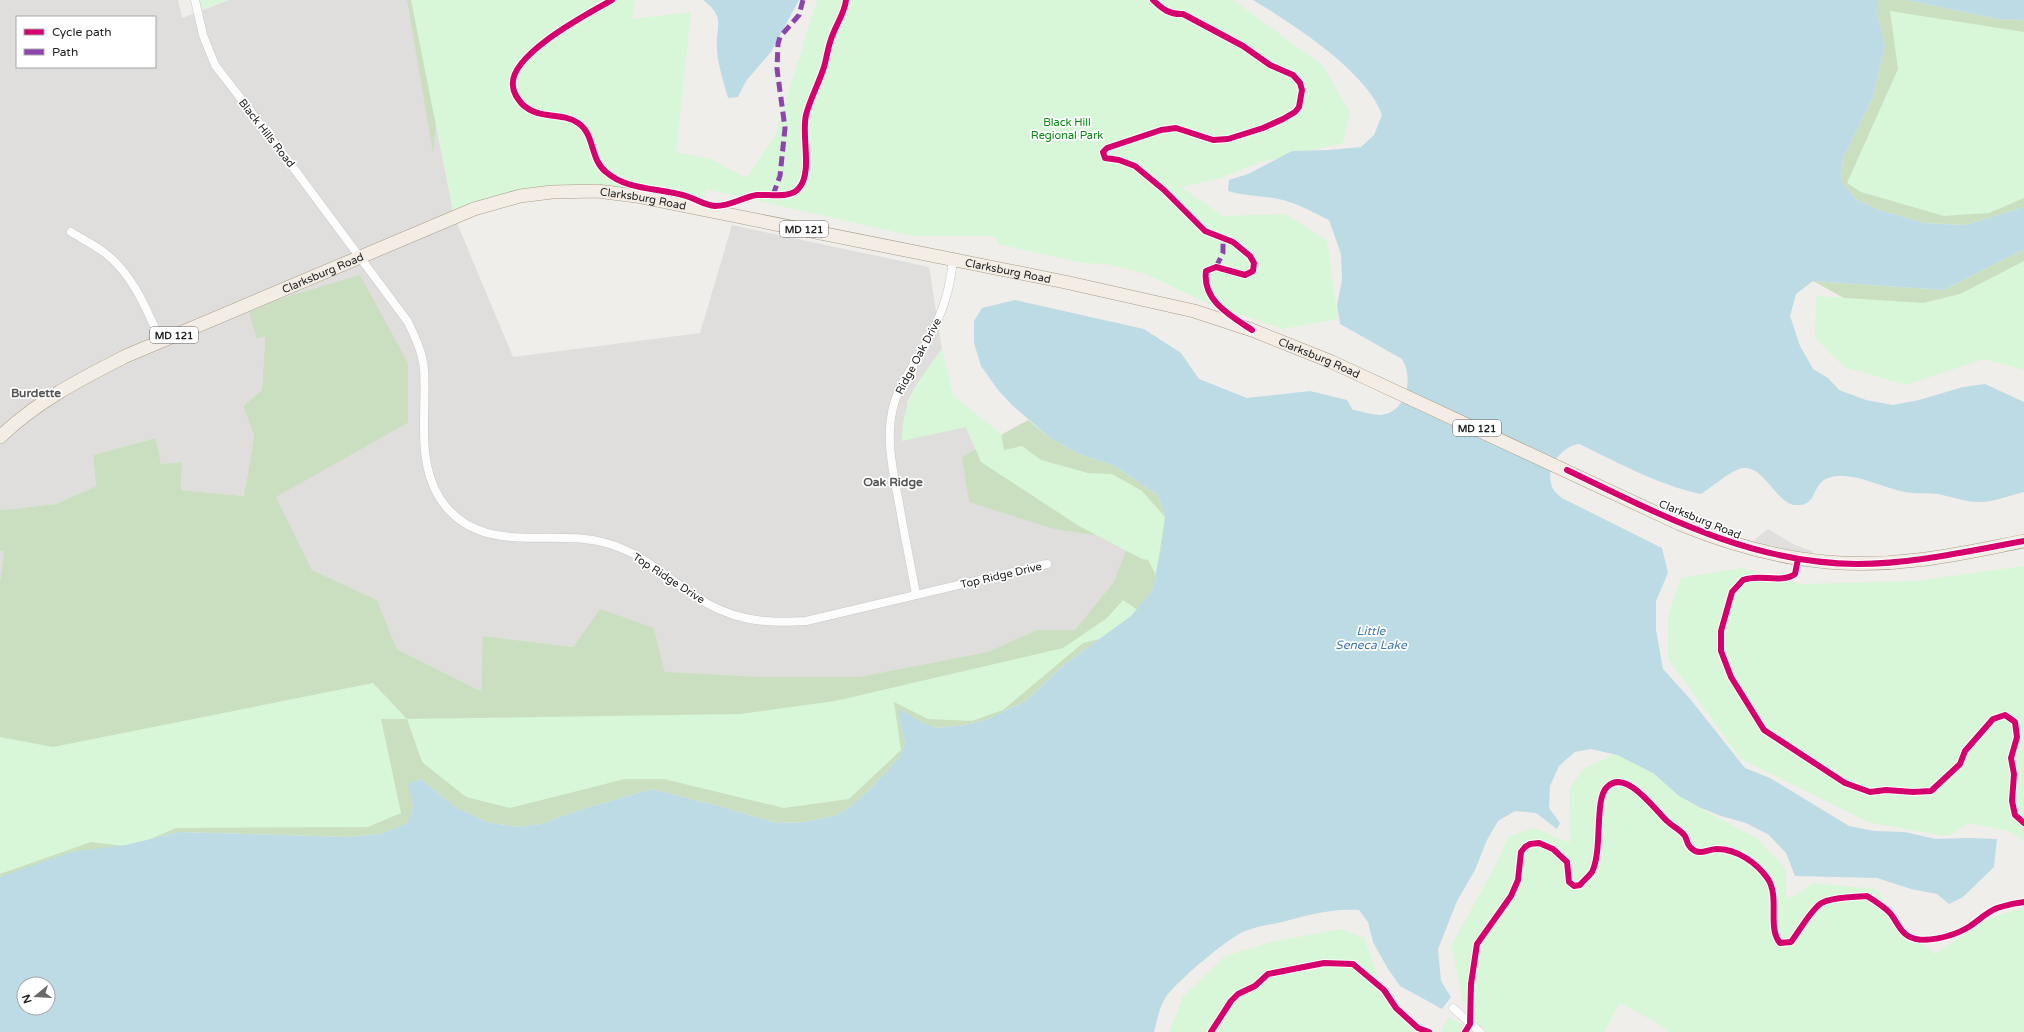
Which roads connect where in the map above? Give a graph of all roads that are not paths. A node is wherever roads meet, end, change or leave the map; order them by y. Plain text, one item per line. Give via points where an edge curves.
1 (195, 0) edge
2 (71, 232) dead end
3 (360, 257) junction
4 (953, 259) junction
5 (160, 341) junction
6 (0, 437) edge
7 (2024, 541) edge
8 (1047, 564) dead end
9 (916, 595) junction
10 (1452, 1008) dead end
11 (1480, 1032) edge

1 - 3 street, Black Hills Road via 203,35 215,65
2 - 5 street via 105,253 126,273 140,294
3 - 4 main road, Clarksburg Road / MD 121 via 489,204 520,196 577,191 636,196
3 - 5 main road, Clarksburg Road / MD 121
3 - 9 street, Top Ridge Drive via 408,322 418,343 424,369 426,468 439,497 450,511 463,521 483,532 501,537 597,540 612,545 640,556 695,596 722,612 751,620 782,623 806,621
4 - 7 main road, Clarksburg Road / MD 121 via 1194,311 1296,346 1712,537 1764,553 1842,563 1890,563
4 - 9 street, Ridge Oak Drive via 950,286 942,311 901,384 890,422 890,456
5 - 6 main road, Clarksburg Road / MD 121 via 68,386 29,412
8 - 9 street, Top Ridge Drive
10 - 11 street

